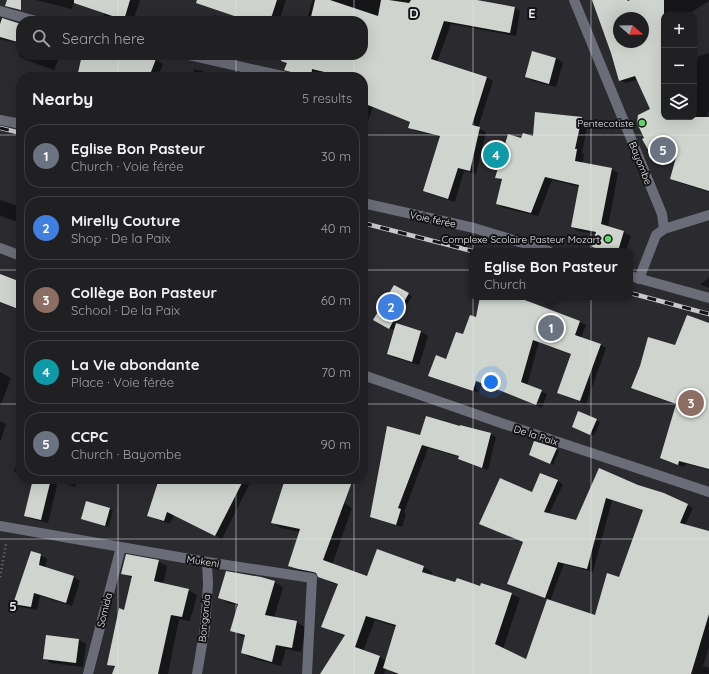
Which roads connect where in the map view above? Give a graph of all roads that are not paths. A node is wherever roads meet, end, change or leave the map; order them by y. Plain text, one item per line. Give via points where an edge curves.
1 (574, 0) edge
2 (0, 11) edge
3 (18, 16) edge
4 (211, 60) edge
5 (265, 72) edge
6 (0, 120) edge
7 (16, 123) edge
8 (368, 204) edge
9 (709, 215) edge
10 (664, 230) junction
11 (0, 248) edge
12 (539, 248) edge
13 (16, 254) edge
14 (634, 278) edge
15 (709, 298) edge
16 (368, 377) edge
17 (709, 492) edge
18 (4, 527) edge
19 (121, 547) junction
20 (206, 562) junction
21 (88, 674) edge
22 (197, 674) edge
23 (307, 674) edge

1 - 10 street, Bayombe via 662,214
2 - 3 street
4 - 5 street
6 - 7 street
8 - 12 street, Voie férée via 474,228
9 - 10 street
10 - 14 street via 656,234
11 - 13 street
14 - 15 street
16 - 17 street, De la Paix via 501,424
18 - 19 street, Mukeni
19 - 20 street, Mukeni
19 - 21 street, Somida
20 - 22 street, Bongonda via 208,584 205,627
20 - 23 street, Mukeni via 312,578

